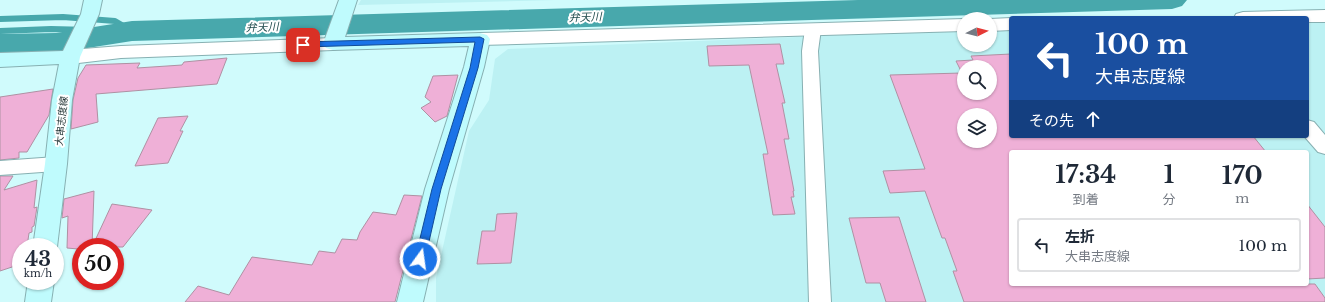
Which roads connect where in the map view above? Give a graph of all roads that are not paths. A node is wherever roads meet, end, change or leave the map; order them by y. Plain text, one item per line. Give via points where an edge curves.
1 (93, 0) edge
2 (347, 4) edge
3 (1309, 16) edge
4 (1325, 16) edge
5 (1009, 24) edge
6 (957, 25) edge
7 (997, 25) edge
8 (814, 29) junction
9 (335, 37) junction
10 (480, 39) junction
11 (70, 57) junction
12 (0, 60) edge
13 (1309, 129) edge
14 (1325, 147) edge
15 (56, 164) junction
16 (0, 168) edge
17 (47, 238) edge
18 (40, 290) edge
19 (38, 302) edge
20 (410, 302) edge
21 (820, 302) edge

1 - 11 main road, 大串志度線 via 90,14
2 - 9 main road
3 - 4 street
5 - 7 street
6 - 8 street
8 - 10 street
8 - 21 street via 810,50
9 - 10 main road
9 - 11 street
10 - 20 main road via 474,68 437,189
11 - 12 main road
11 - 15 main road, 大串志度線 via 62,100
13 - 14 street
15 - 16 street
15 - 17 main road, 大串志度線
18 - 19 main road

